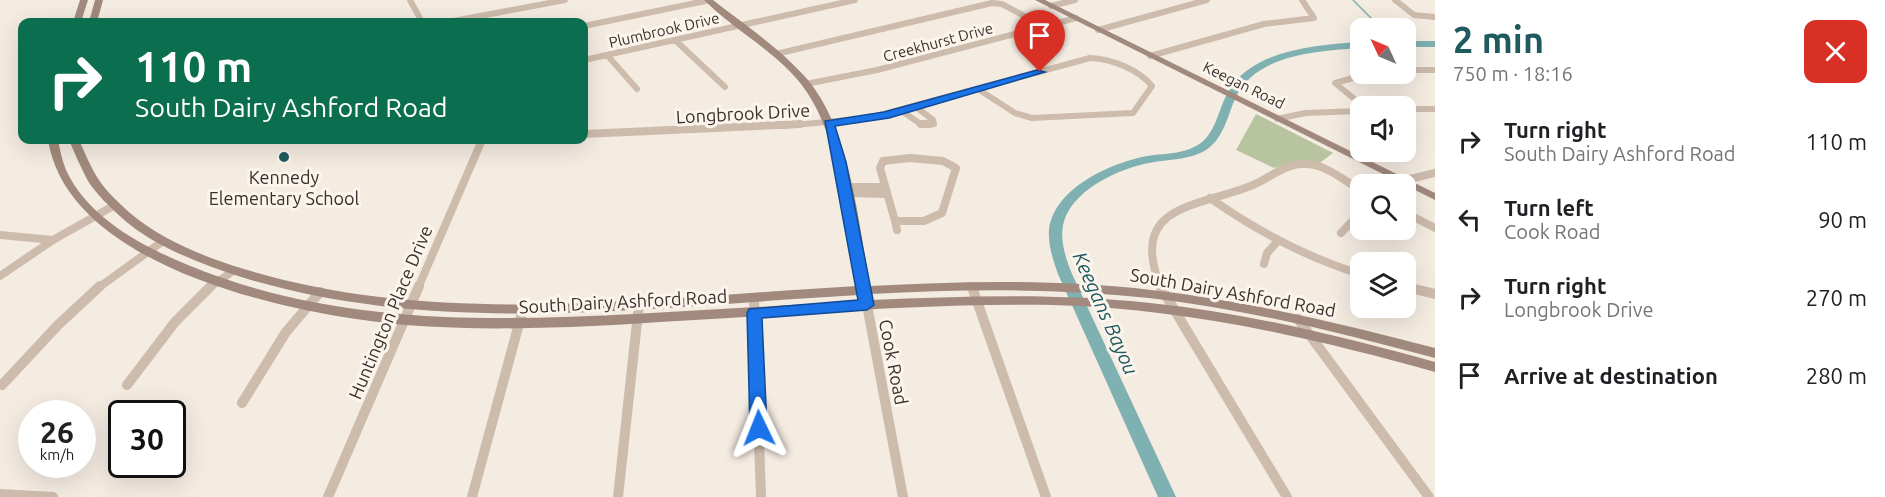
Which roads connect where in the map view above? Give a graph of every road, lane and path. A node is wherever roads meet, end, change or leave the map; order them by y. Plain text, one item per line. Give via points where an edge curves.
1 (84, 0) edge
2 (99, 0) edge
3 (422, 0) edge
4 (565, 0) edge
5 (709, 0) edge
6 (855, 0) edge
7 (1039, 0) edge
8 (1075, 0) edge
9 (1207, 0) edge
10 (1302, 0) edge
11 (1395, 0) edge
12 (410, 1) edge
13 (1051, 6) junction
14 (1435, 17) edge
15 (79, 18) edge
16 (94, 18) edge
17 (420, 18) edge
18 (469, 18) edge
19 (1076, 18) junction
20 (588, 25) edge
21 (740, 25) junction
22 (1045, 27) junction
23 (1098, 30) junction
24 (675, 40) junction
25 (776, 54) junction
26 (607, 55) junction
27 (1150, 56) junction
28 (588, 59) edge
29 (1416, 70) edge
30 (1435, 70) edge
31 (1350, 78) edge
32 (806, 84) junction
33 (724, 87) dead end
34 (637, 89) dead end
35 (978, 89) junction
36 (1351, 96) edge
37 (916, 107) junction
38 (1416, 109) edge
39 (1435, 109) edge
40 (902, 111) junction
41 (1350, 111) edge
42 (1277, 119) junction
43 (829, 123) junction
44 (588, 134) edge
45 (54, 144) edge
46 (76, 144) edge
47 (480, 144) edge
48 (1435, 173) edge
49 (1388, 174) edge
50 (1416, 178) edge
51 (1350, 185) edge
52 (1416, 188) edge
53 (845, 190) junction
54 (886, 190) junction
55 (1435, 197) edge
56 (1210, 198) junction
57 (115, 205) junction
58 (96, 215) junction
59 (1416, 218) edge
60 (894, 221) junction
61 (1350, 224) edge
62 (1435, 228) edge
63 (897, 230) dead end
64 (1341, 233) dead end
65 (0, 235) edge
66 (53, 240) junction
67 (163, 241) junction
68 (1276, 243) junction
69 (146, 251) junction
70 (1264, 264) dead end
71 (233, 271) junction
72 (1350, 271) edge
73 (0, 276) edge
74 (216, 281) junction
75 (972, 287) junction
76 (1416, 289) edge
77 (320, 292) junction
78 (1163, 294) junction
79 (1435, 294) edge
80 (754, 299) junction
81 (866, 299) junction
82 (978, 302) junction
83 (639, 304) junction
84 (412, 306) junction
85 (307, 307) junction
86 (524, 309) junction
87 (1174, 309) junction
88 (754, 313) junction
89 (406, 319) junction
90 (1298, 319) junction
91 (638, 320) junction
92 (519, 324) junction
93 (1309, 334) junction
94 (1435, 353) edge
95 (1435, 367) edge
96 (2, 385) dead end
97 (127, 385) dead end
98 (242, 403) dead end
99 (0, 494) edge
100 (53, 497) edge
101 (328, 497) edge
102 (472, 497) edge
103 (618, 497) edge
104 (761, 497) edge
105 (903, 497) edge
106 (1046, 497) edge
107 (1287, 497) edge
108 (1430, 497) edge

1 - 15 main road
2 - 16 main road
3 - 12 street
4 - 18 street
5 - 20 street
5 - 21 main road, Cook Road
6 - 21 street, Plumbrook Drive
7 - 13 main road, Keegan Road
8 - 13 street
9 - 23 street
10 - 27 street via 1314,18 1264,24
11 - 14 street via 1414,15
12 - 17 street
13 - 19 main road, Keegan Road
19 - 22 street, Creekhurst Drive
19 - 23 main road, Keegan Road
21 - 24 street, Plumbrook Drive
21 - 25 main road, Cook Road
22 - 25 street via 1002,4 992,3
22 - 32 street, Creekhurst Drive
23 - 27 main road, Keegan Road
24 - 26 street, Plumbrook Drive
24 - 33 street
25 - 32 main road, Cook Road
26 - 28 street, Plumbrook Drive
26 - 34 street
27 - 42 main road, Keegan Road
29 - 30 street
31 - 36 street via 1335,83
32 - 43 main road, Cook Road
35 - 35 street, Longbrook Drive via 1099,57 1151,82 1133,113 1032,118 1015,113
35 - 37 street, Longbrook Drive
37 - 40 street, Longbrook Drive
37 - 40 street via 934,124 922,125
38 - 39 street
40 - 43 street, Longbrook Drive
41 - 42 street via 1305,113
42 - 49 main road, Keegan Road
43 - 44 street, Longbrook Drive
43 - 53 main road, Cook Road
45 - 58 main road, South Dairy Ashford Road via 68,181
46 - 57 main road, South Dairy Ashford Road via 88,174
47 - 84 street, Huntington Place Drive
48 - 50 street
51 - 56 street via 1306,164 1286,166 1254,185
52 - 55 main road, Keegan Road
53 - 54 street
53 - 81 main road, Cook Road
54 - 60 street
54 - 60 street via 880,168 886,160 942,159 956,168 942,213 924,221
56 - 68 street
56 - 78 street via 1170,215 1154,232 1148,255
57 - 58 street
57 - 67 main road, South Dairy Ashford Road
58 - 66 street
58 - 69 main road, South Dairy Ashford Road
59 - 62 street
60 - 63 street
61 - 64 street
65 - 66 street
66 - 73 street
67 - 69 street
67 - 71 main road, South Dairy Ashford Road
68 - 70 street
68 - 72 street
69 - 74 main road, South Dairy Ashford Road
69 - 96 street via 71,311
71 - 74 street
71 - 77 main road, South Dairy Ashford Road
74 - 85 main road, South Dairy Ashford Road
74 - 97 street via 181,316
75 - 78 main road, South Dairy Ashford Road via 1089,288
75 - 81 main road, South Dairy Ashford Road
75 - 82 street
76 - 79 street
77 - 84 main road, South Dairy Ashford Road
77 - 85 street
78 - 87 street
78 - 90 main road, South Dairy Ashford Road
80 - 81 main road, South Dairy Ashford Road
80 - 83 main road, South Dairy Ashford Road
80 - 88 street
81 - 82 main road, South Dairy Ashford Road
81 - 88 main road, South Dairy Ashford Road
81 - 105 street, Cook Road
82 - 87 main road, South Dairy Ashford Road via 1055,301
82 - 106 street
83 - 86 main road, South Dairy Ashford Road
83 - 91 street
84 - 86 main road, South Dairy Ashford Road
84 - 89 street, Huntington Place Drive
85 - 89 main road, South Dairy Ashford Road
85 - 98 street via 286,332
86 - 92 street
87 - 93 main road, South Dairy Ashford Road
87 - 107 street
88 - 91 main road, South Dairy Ashford Road
88 - 104 street
89 - 92 main road, South Dairy Ashford Road
89 - 101 street, Huntington Place Drive
90 - 93 street
90 - 94 main road, South Dairy Ashford Road
91 - 92 main road, South Dairy Ashford Road
91 - 103 street
92 - 102 street
93 - 95 main road, South Dairy Ashford Road
93 - 108 street
99 - 100 street

